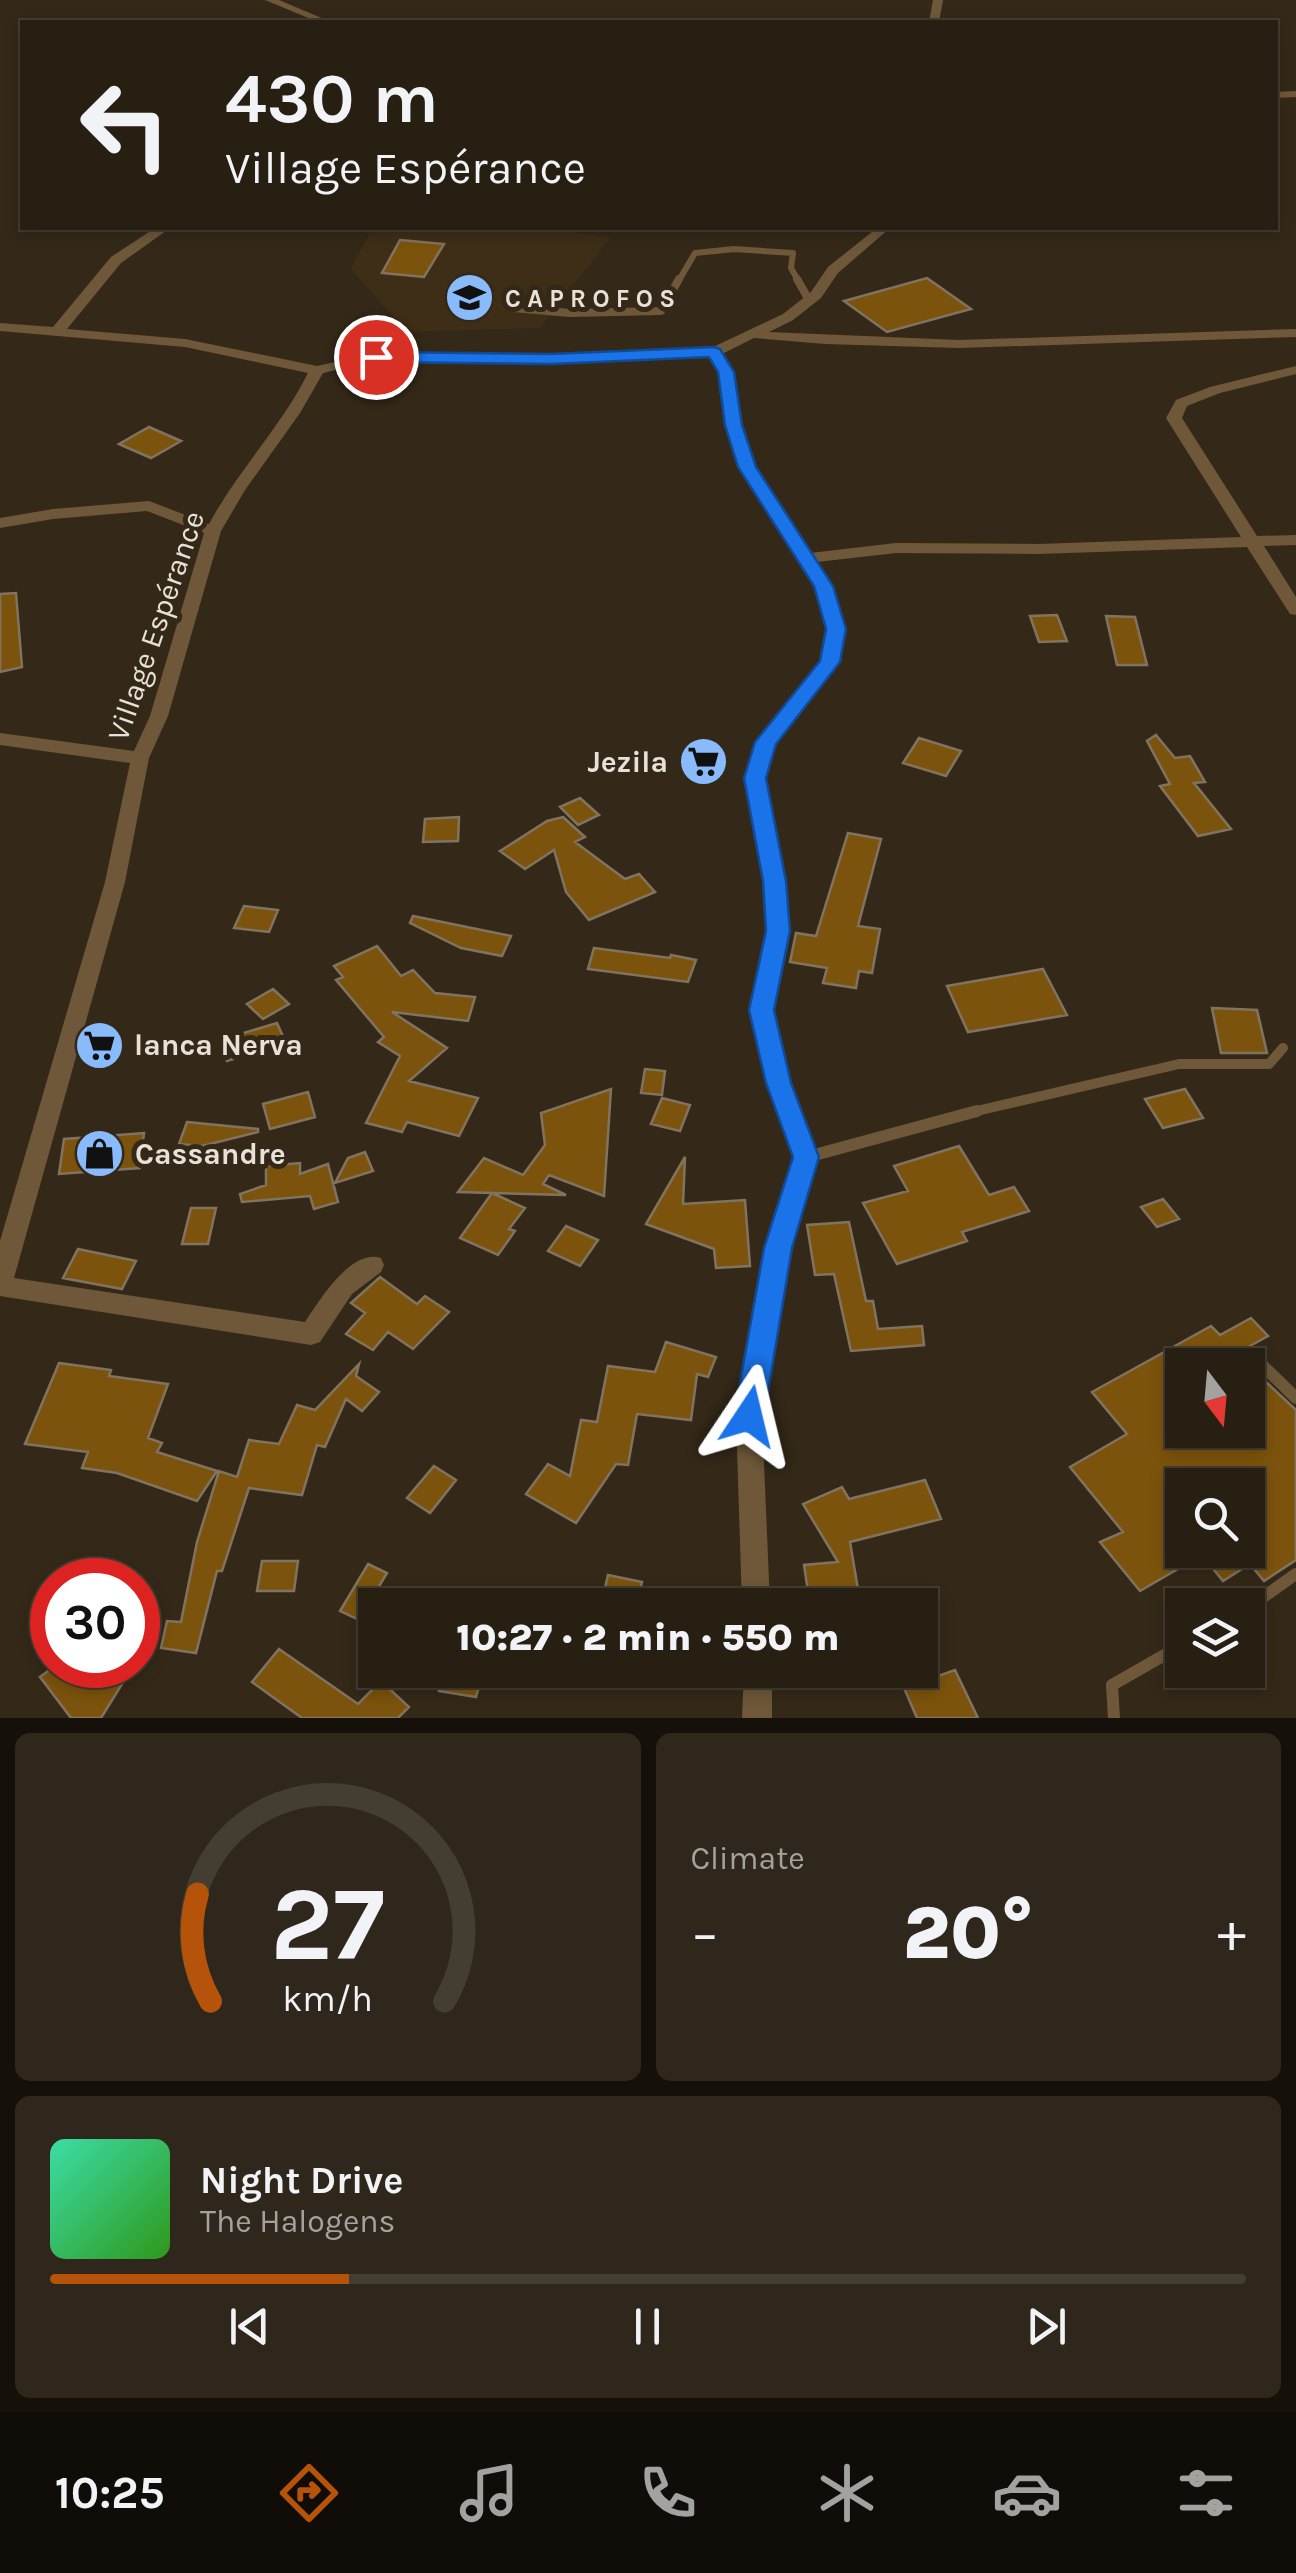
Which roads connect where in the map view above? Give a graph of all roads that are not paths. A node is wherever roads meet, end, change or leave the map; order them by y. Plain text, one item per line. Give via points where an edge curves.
1 (270, 0) edge
2 (928, 0) edge
3 (938, 4) edge
4 (321, 20) edge
5 (160, 230) edge
6 (882, 230) edge
7 (809, 300) junction
8 (514, 308) dead end
9 (0, 327) edge
10 (58, 330) junction
11 (1296, 333) edge
12 (751, 334) junction
13 (714, 352) junction
14 (317, 370) junction
15 (1296, 370) edge
16 (0, 524) edge
17 (213, 530) junction
18 (1252, 540) junction
19 (1296, 540) edge
20 (807, 558) junction
21 (1296, 610) edge
22 (0, 739) edge
23 (140, 758) junction
24 (1283, 1048) dead end
25 (806, 1157) junction
26 (372, 1265) dead end
27 (0, 1284) edge
28 (1265, 1369) edge
29 (1296, 1398) edge
30 (1296, 1574) edge
31 (755, 1588) edge
32 (1265, 1596) edge
33 (1165, 1655) edge
34 (758, 1688) edge
35 (757, 1718) edge
36 (1114, 1718) edge

1 - 4 street
2 - 3 street
5 - 10 street via 116,260
6 - 7 street
7 - 8 lane via 792,268 794,253 734,249 696,253 661,310
7 - 12 street
9 - 10 street
10 - 14 street via 185,343
11 - 12 street via 977,345 853,344
12 - 13 street
13 - 14 street via 376,357
13 - 20 street via 726,372 747,467
14 - 17 street, Village Espérance via 300,407
15 - 18 street via 1215,390 1182,403 1174,418
16 - 17 street via 150,506
17 - 23 street, Village Espérance via 159,716
18 - 19 street
18 - 20 street via 896,548
18 - 21 street
20 - 25 street via 836,629 830,662 765,742 755,778 778,931 761,1010 778,1083
22 - 23 street
23 - 27 street, Village Espérance via 115,882
24 - 25 lane via 1269,1064 1179,1064
25 - 31 street via 778,1248 749,1416
26 - 27 street via 343,1287 311,1334
28 - 29 lane
30 - 32 lane
33 - 36 lane via 1112,1685
34 - 35 street

